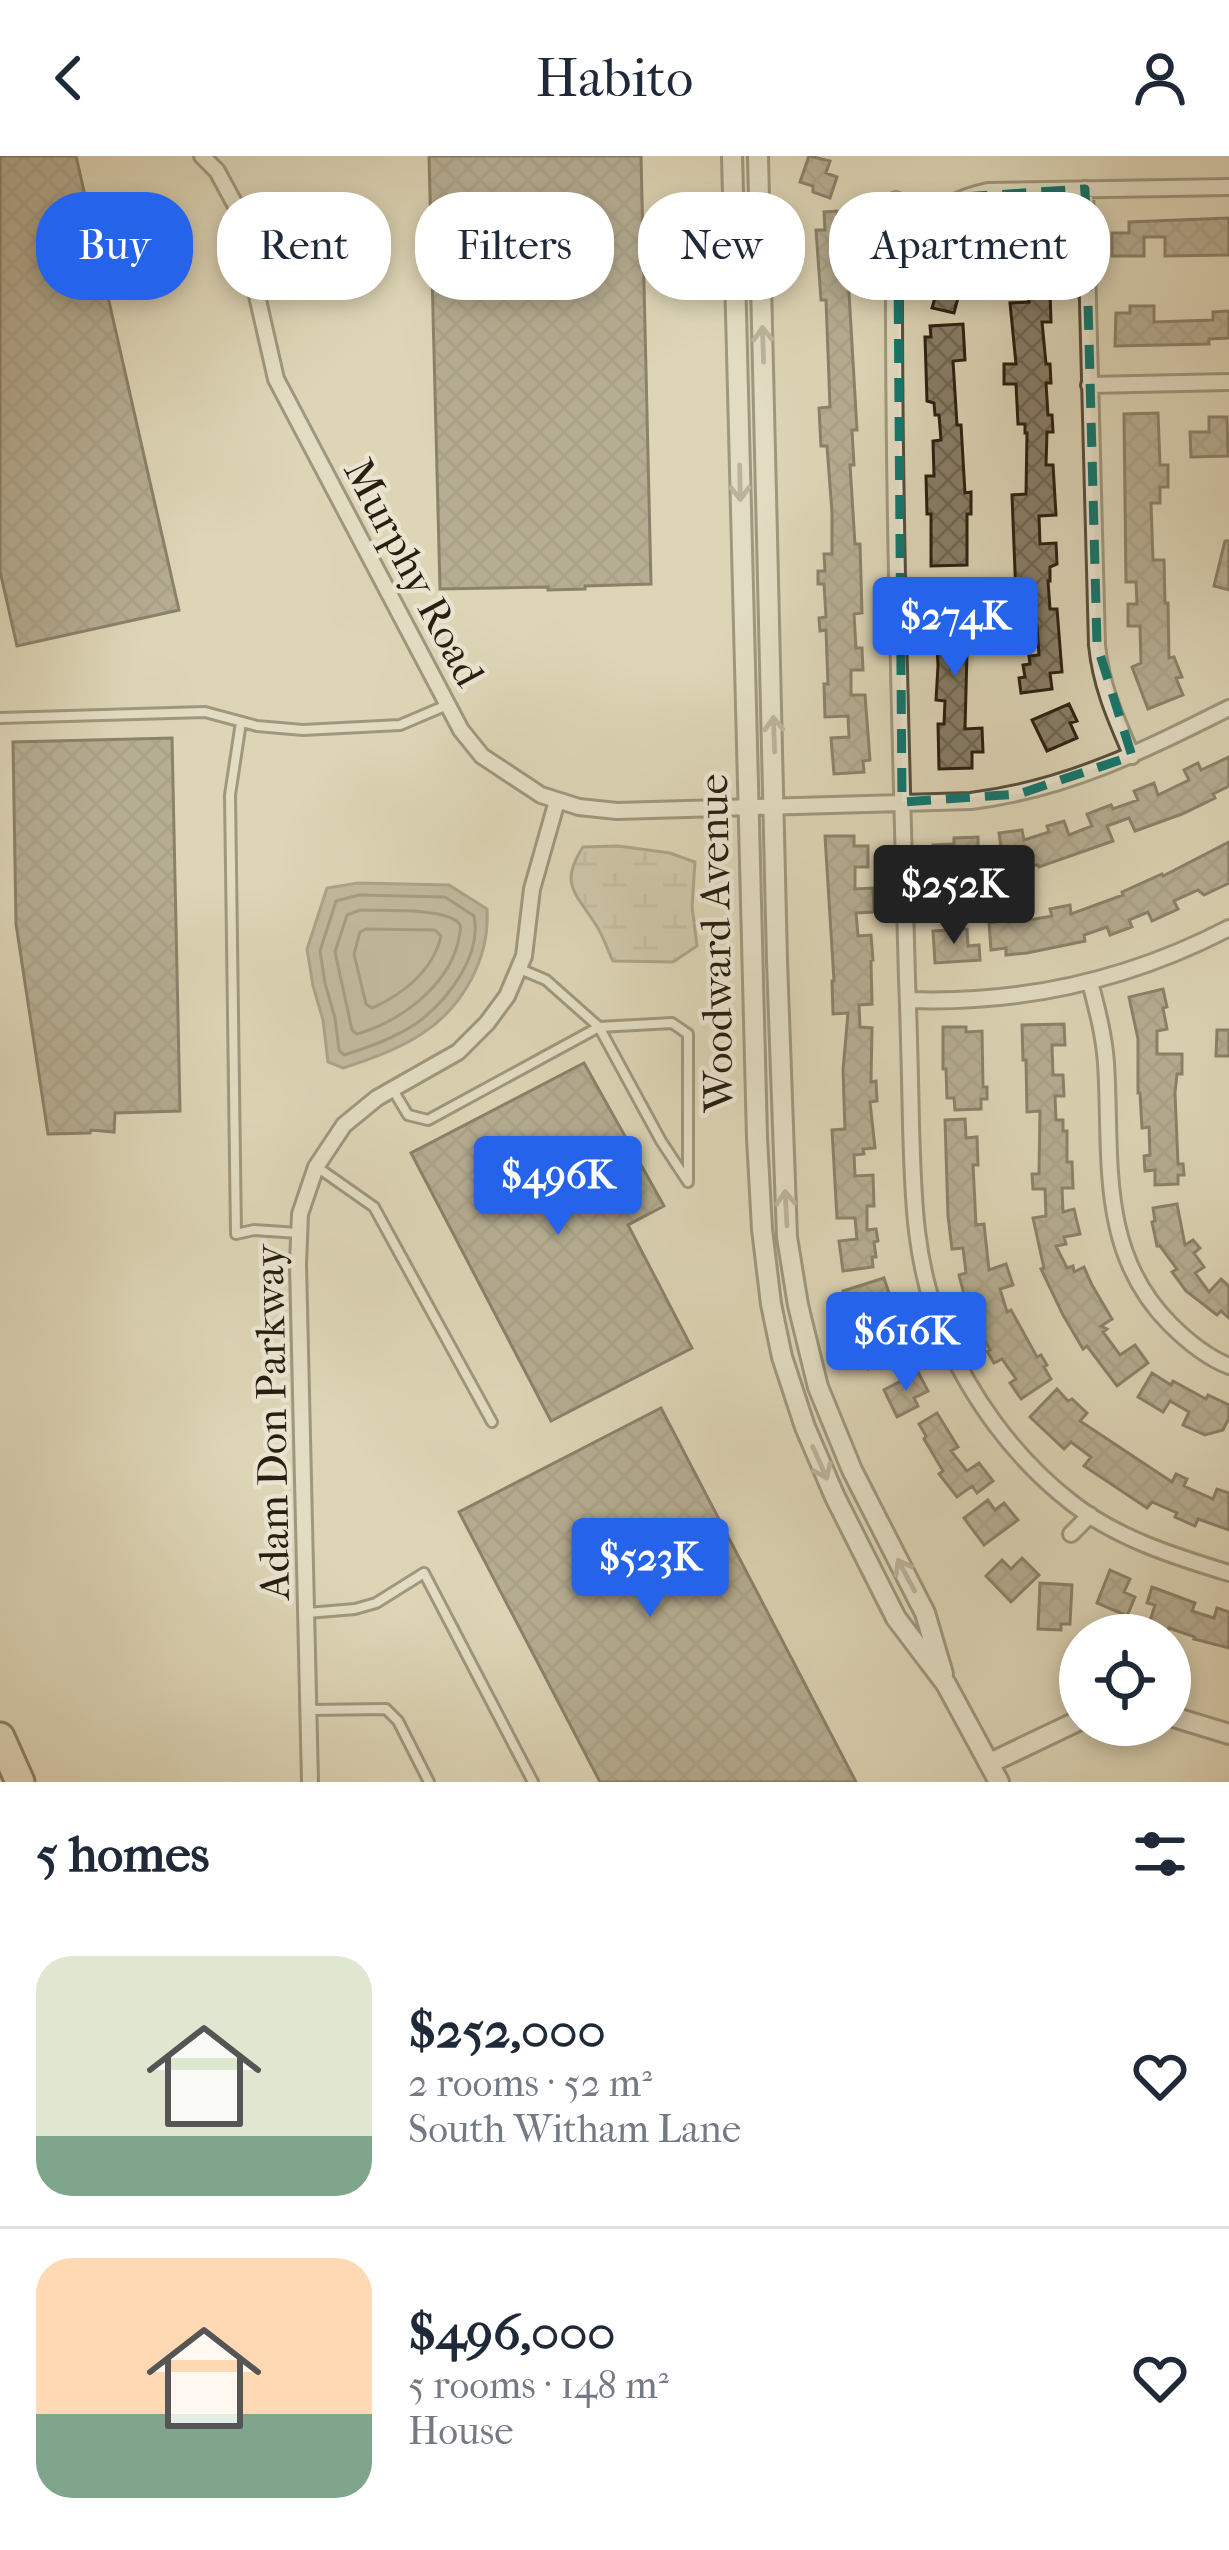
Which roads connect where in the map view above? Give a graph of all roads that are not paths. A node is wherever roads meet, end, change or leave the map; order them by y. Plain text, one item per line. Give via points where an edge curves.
1 (202, 156) edge
2 (732, 156) edge
3 (758, 156) edge
4 (1229, 187) edge
5 (1085, 189) junction
6 (1019, 192) edge
7 (894, 300) edge
8 (1229, 382) edge
9 (1090, 385) junction
10 (447, 705) junction
11 (1229, 708) edge
12 (0, 718) edge
13 (241, 722) junction
14 (1132, 756) junction
15 (557, 801) junction
16 (902, 802) junction
17 (748, 808) junction
18 (776, 808) junction
19 (1229, 928) edge
20 (519, 968) junction
21 (1090, 982) junction
22 (908, 1000) junction
23 (599, 1027) junction
24 (393, 1090) junction
25 (316, 1167) junction
26 (299, 1233) junction
27 (1229, 1366) edge
28 (492, 1422) dead end
29 (1090, 1515) junction
30 (1071, 1534) dead end
31 (1229, 1573) edge
32 (307, 1613) junction
33 (946, 1684) junction
34 (309, 1710) junction
35 (1191, 1722) edge
36 (1059, 1730) edge
37 (1229, 1734) edge
38 (0, 1737) edge
39 (990, 1763) junction
40 (20, 1782) edge
41 (310, 1782) edge
42 (429, 1782) edge
43 (533, 1782) edge
44 (999, 1782) edge

1 - 10 street, Murphy Road via 237,208 276,379
2 -> 17 street, Woodward Avenue
18 -> 3 street, Woodward Avenue
4 - 5 street
5 - 6 street
5 - 9 street
7 - 16 street
8 - 9 street
9 - 14 street via 1098,659
10 - 13 lane via 378,728
10 - 15 street, Murphy Road via 482,756
11 - 14 street, Murphy Road
12 - 13 lane via 205,712
13 - 26 lane via 230,795 236,1234
14 - 16 street, Murphy Road via 1018,794
15 - 17 street, Murphy Road via 617,811
15 - 20 street, Adam Don Parkway
16 - 18 street, Murphy Road
16 - 22 street
17 - 18 street, Murphy Road
17 -> 33 street, Woodward Avenue via 762,1228 782,1358 835,1498 896,1618
33 -> 18 street, Woodward Avenue via 925,1613 830,1420 798,1305 784,1176
19 - 21 street
20 - 23 lane via 546,980
20 - 24 street, Adam Don Parkway via 507,996 458,1052
21 - 22 street via 1002,998
21 - 27 street via 1104,1042 1110,1192 1122,1246 1159,1313
22 - 29 street via 916,1234 940,1327 1009,1441
23 - 23 lane via 672,1023 688,1034 688,1182
23 - 24 lane via 428,1120 408,1115
24 - 25 street, Adam Don Parkway via 344,1125
25 - 26 street, Adam Don Parkway
25 - 28 lane via 374,1207
26 - 32 street, Adam Don Parkway
29 - 30 street
29 - 31 street
32 - 34 street, Adam Don Parkway
32 - 43 lane via 376,1603 424,1574
33 - 39 street, Woodward Avenue
34 - 41 street, Adam Don Parkway
34 - 42 lane via 386,1709
35 - 37 street
36 - 39 street
38 - 40 highway
39 - 44 street, Woodward Avenue

